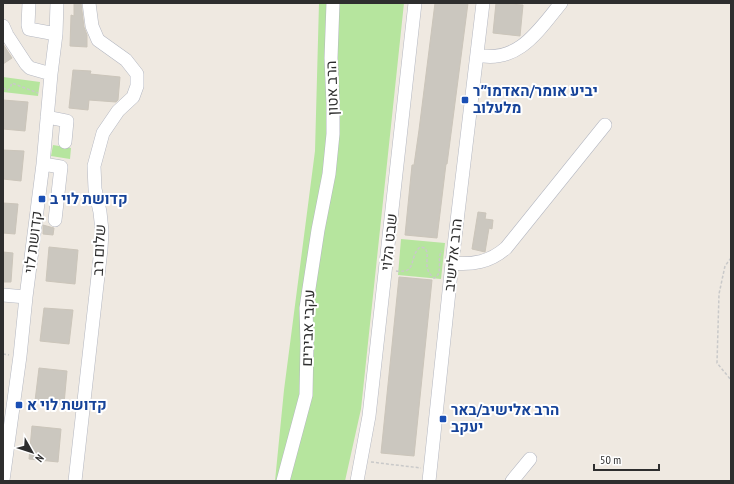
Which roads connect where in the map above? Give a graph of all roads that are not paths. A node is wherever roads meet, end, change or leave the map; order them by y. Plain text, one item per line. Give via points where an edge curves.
1 (29, 3) edge
2 (57, 3) edge
3 (89, 3) edge
4 (333, 3) edge
5 (342, 3) edge
6 (415, 3) edge
7 (483, 3) edge
8 (561, 3) edge
9 (3, 26) edge
10 (56, 34) junction
11 (477, 55) junction
12 (331, 58) junction
13 (50, 74) junction
14 (47, 117) junction
15 (605, 126) dead end
16 (65, 142) dead end
17 (43, 164) junction
18 (329, 174) joint
19 (55, 220) dead end
20 (452, 263) junction
21 (3, 295) edge
22 (26, 297) junction
23 (530, 460) dead end
24 (430, 475) edge
25 (3, 480) edge
26 (75, 481) edge
27 (283, 481) edge
28 (357, 481) edge
29 (512, 481) edge

1 - 10 street via 29,28
2 - 10 street, קדושת לוי
3 - 26 street, שלום רב via 92,26 98,40 126,60 136,74 137,86 133,97 118,111 103,134 94,166 102,231 101,249
4 - 12 street, הרב אטון
5 - 12 street via 336,58
6 - 28 street, שבט הלוי via 370,416
7 - 11 street, הרב אלישיב
8 - 11 street via 534,36 517,49 498,56
9 - 13 street via 26,64 30,68
10 - 13 street, קדושת לוי
11 - 20 street, הרב אלישיב
12 - 18 street, הרב אטון via 333,134
13 - 14 street, קדושת לוי
14 - 16 street via 67,121
14 - 17 street, קדושת לוי
15 - 20 street via 506,248 481,262
17 - 19 street via 61,167
17 - 22 street, קדושת לוי
18 - 27 street, עקבי אבירים via 306,308 306,395
20 - 24 street, הרב אלישיב
21 - 22 street
22 - 25 street, קדושת לוי
23 - 29 street

